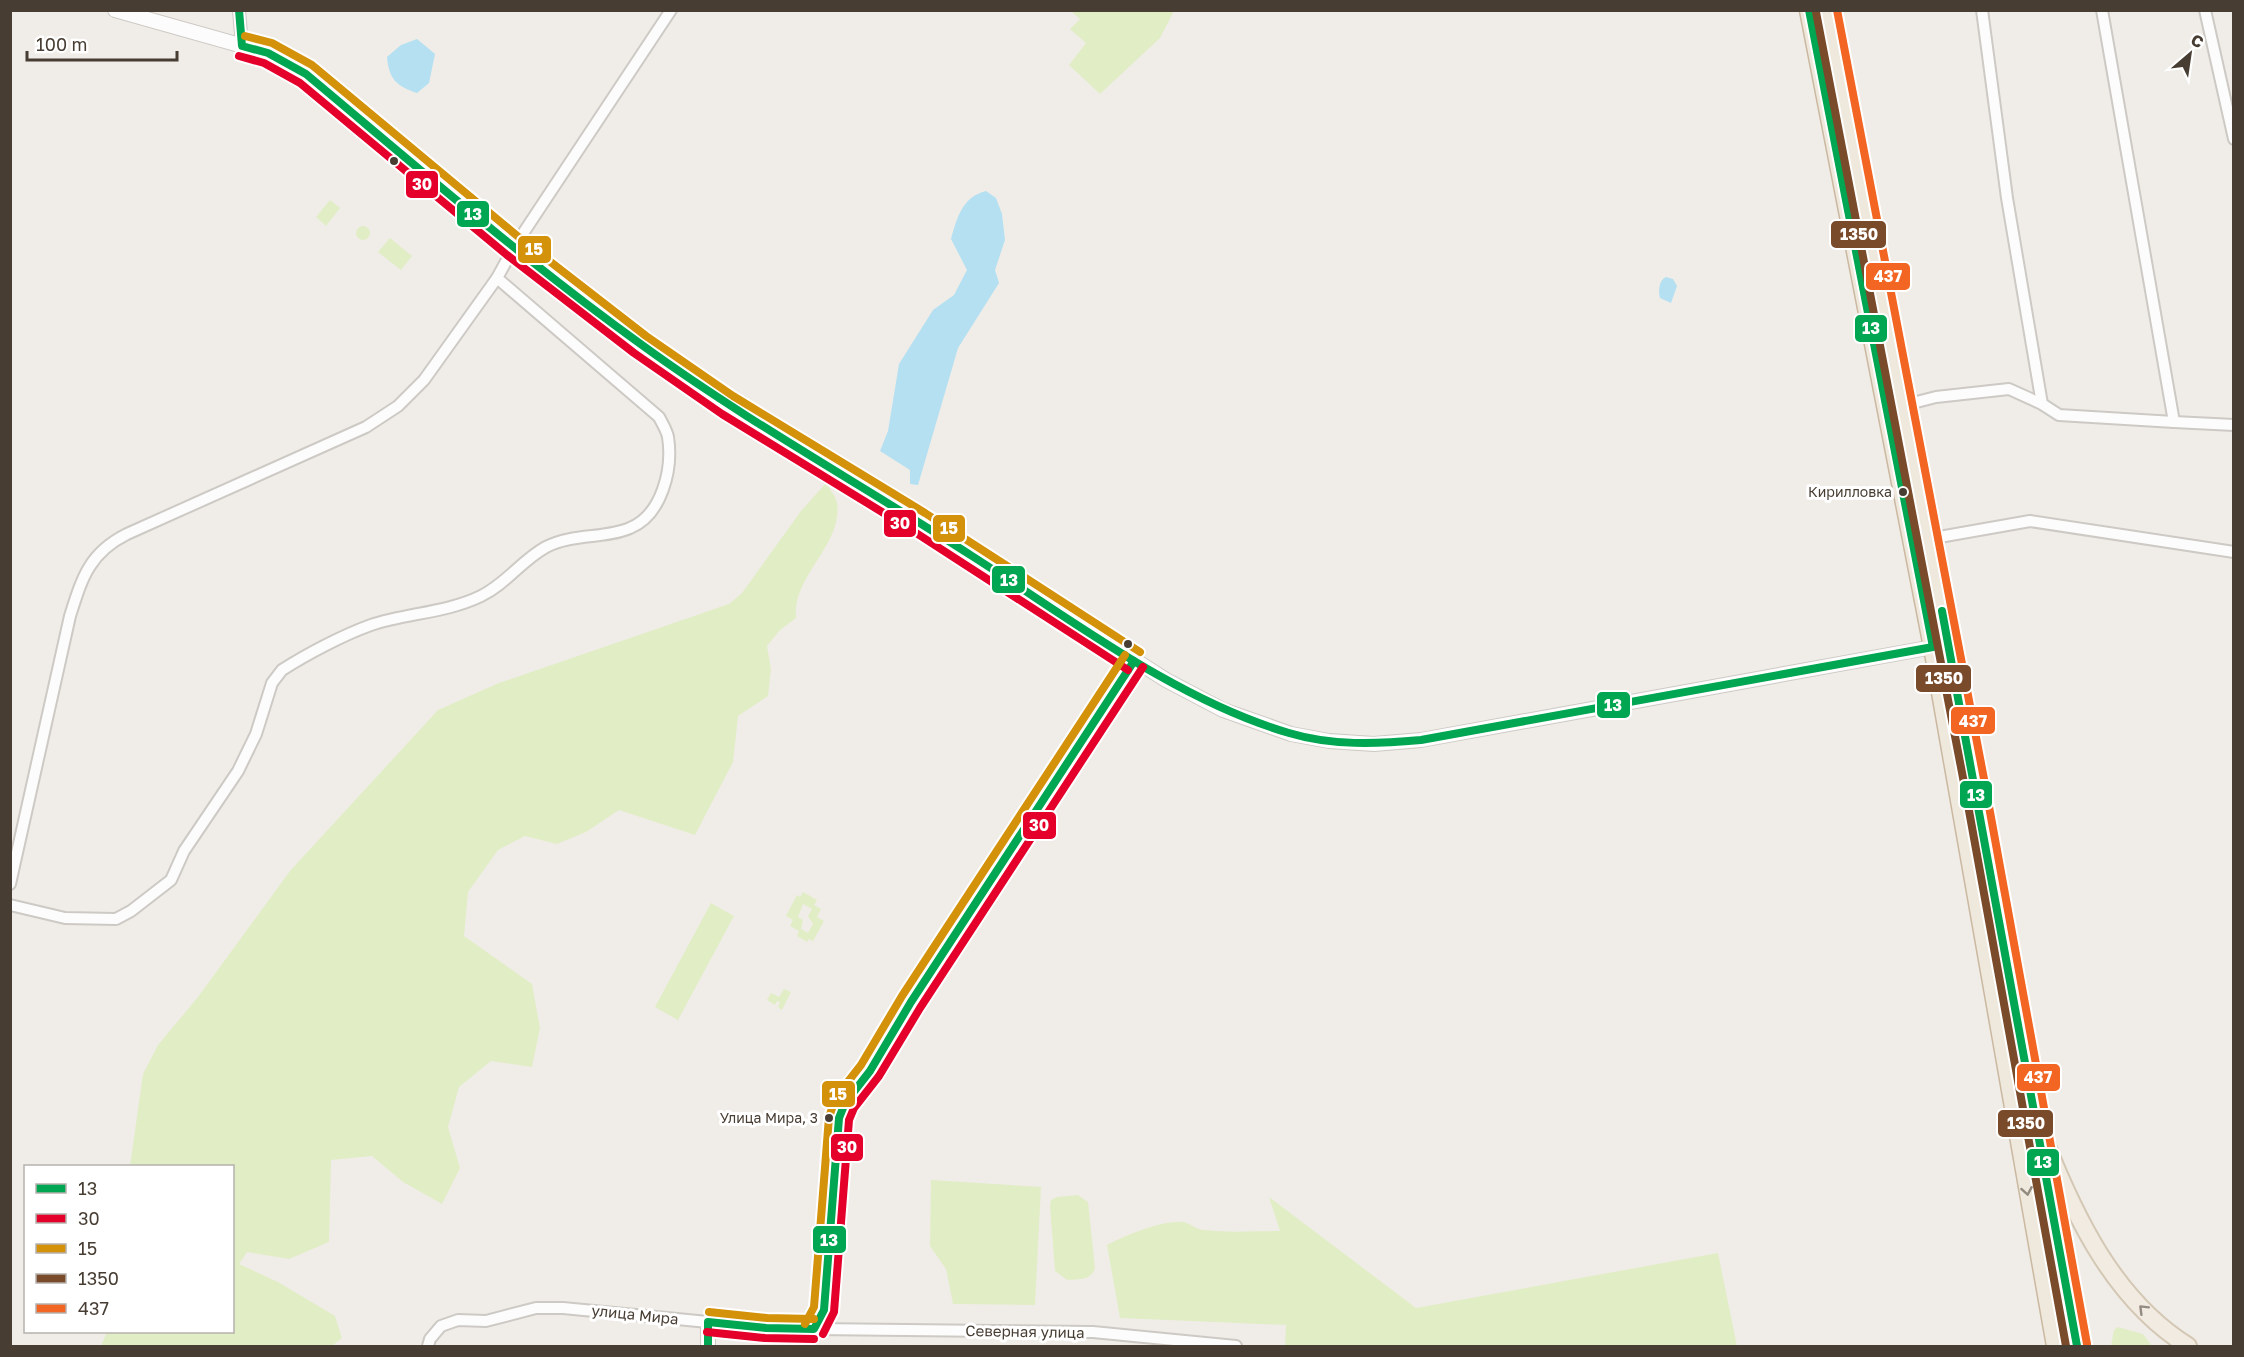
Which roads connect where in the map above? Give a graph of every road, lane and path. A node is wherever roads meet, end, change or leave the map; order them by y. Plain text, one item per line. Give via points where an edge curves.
1 (115, 10) edge
2 (239, 10) edge
3 (671, 10) edge
4 (1809, 10) edge
5 (1826, 10) edge
6 (1982, 10) edge
7 (2102, 10) edge
8 (2205, 10) edge
9 (242, 46) junction
10 (2234, 139) edge
11 (514, 246) junction
12 (497, 278) junction
13 (2042, 404) junction
14 (1901, 406) junction
15 (2174, 422) junction
16 (2234, 425) edge
17 (1928, 539) junction
18 (2234, 552) edge
19 (1933, 647) junction
20 (1134, 661) junction
21 (10, 884) edge
22 (10, 905) edge
23 (2032, 1110) junction
24 (708, 1322) junction
25 (814, 1329) junction
26 (428, 1347) edge
27 (708, 1347) edge
28 (1236, 1347) edge
29 (2056, 1347) edge
30 (2077, 1347) edge
31 (2188, 1347) edge

1 - 9 street
2 - 9 street
3 - 11 street
4 - 19 highway
5 - 14 highway
6 - 13 street via 2007,198
7 - 15 street
8 - 10 street
9 - 11 street via 268,53 306,74
11 - 12 street
11 - 20 street via 576,297 727,405 919,522
12 - 21 street via 424,380 398,406 366,427 127,534 99,553 82,577 70,616
12 - 22 street via 659,417 668,437 667,460 663,491 655,507 630,529 570,538 546,547 481,596 442,610 371,626 282,670 272,683 256,734 238,771 184,851 171,880 131,911 116,919 90,921
13 - 14 street via 2009,390 1936,397
13 - 15 street via 2059,415
14 - 17 highway
15 - 16 street
17 - 18 street via 2030,521
17 - 23 highway
19 - 20 street via 1422,740 1374,744 1329,741 1261,725 1222,710
19 -> 29 highway
20 - 25 street via 870,1071 844,1103 839,1118 824,1310
23 - 30 highway
31 -> 23 main road via 2132,1298 2083,1229
24 - 25 street, улица Мира
24 - 26 street, улица Мира via 536,1308 486,1321 458,1320 441,1326
24 - 27 street
25 - 28 street, Северная улица via 1093,1332

